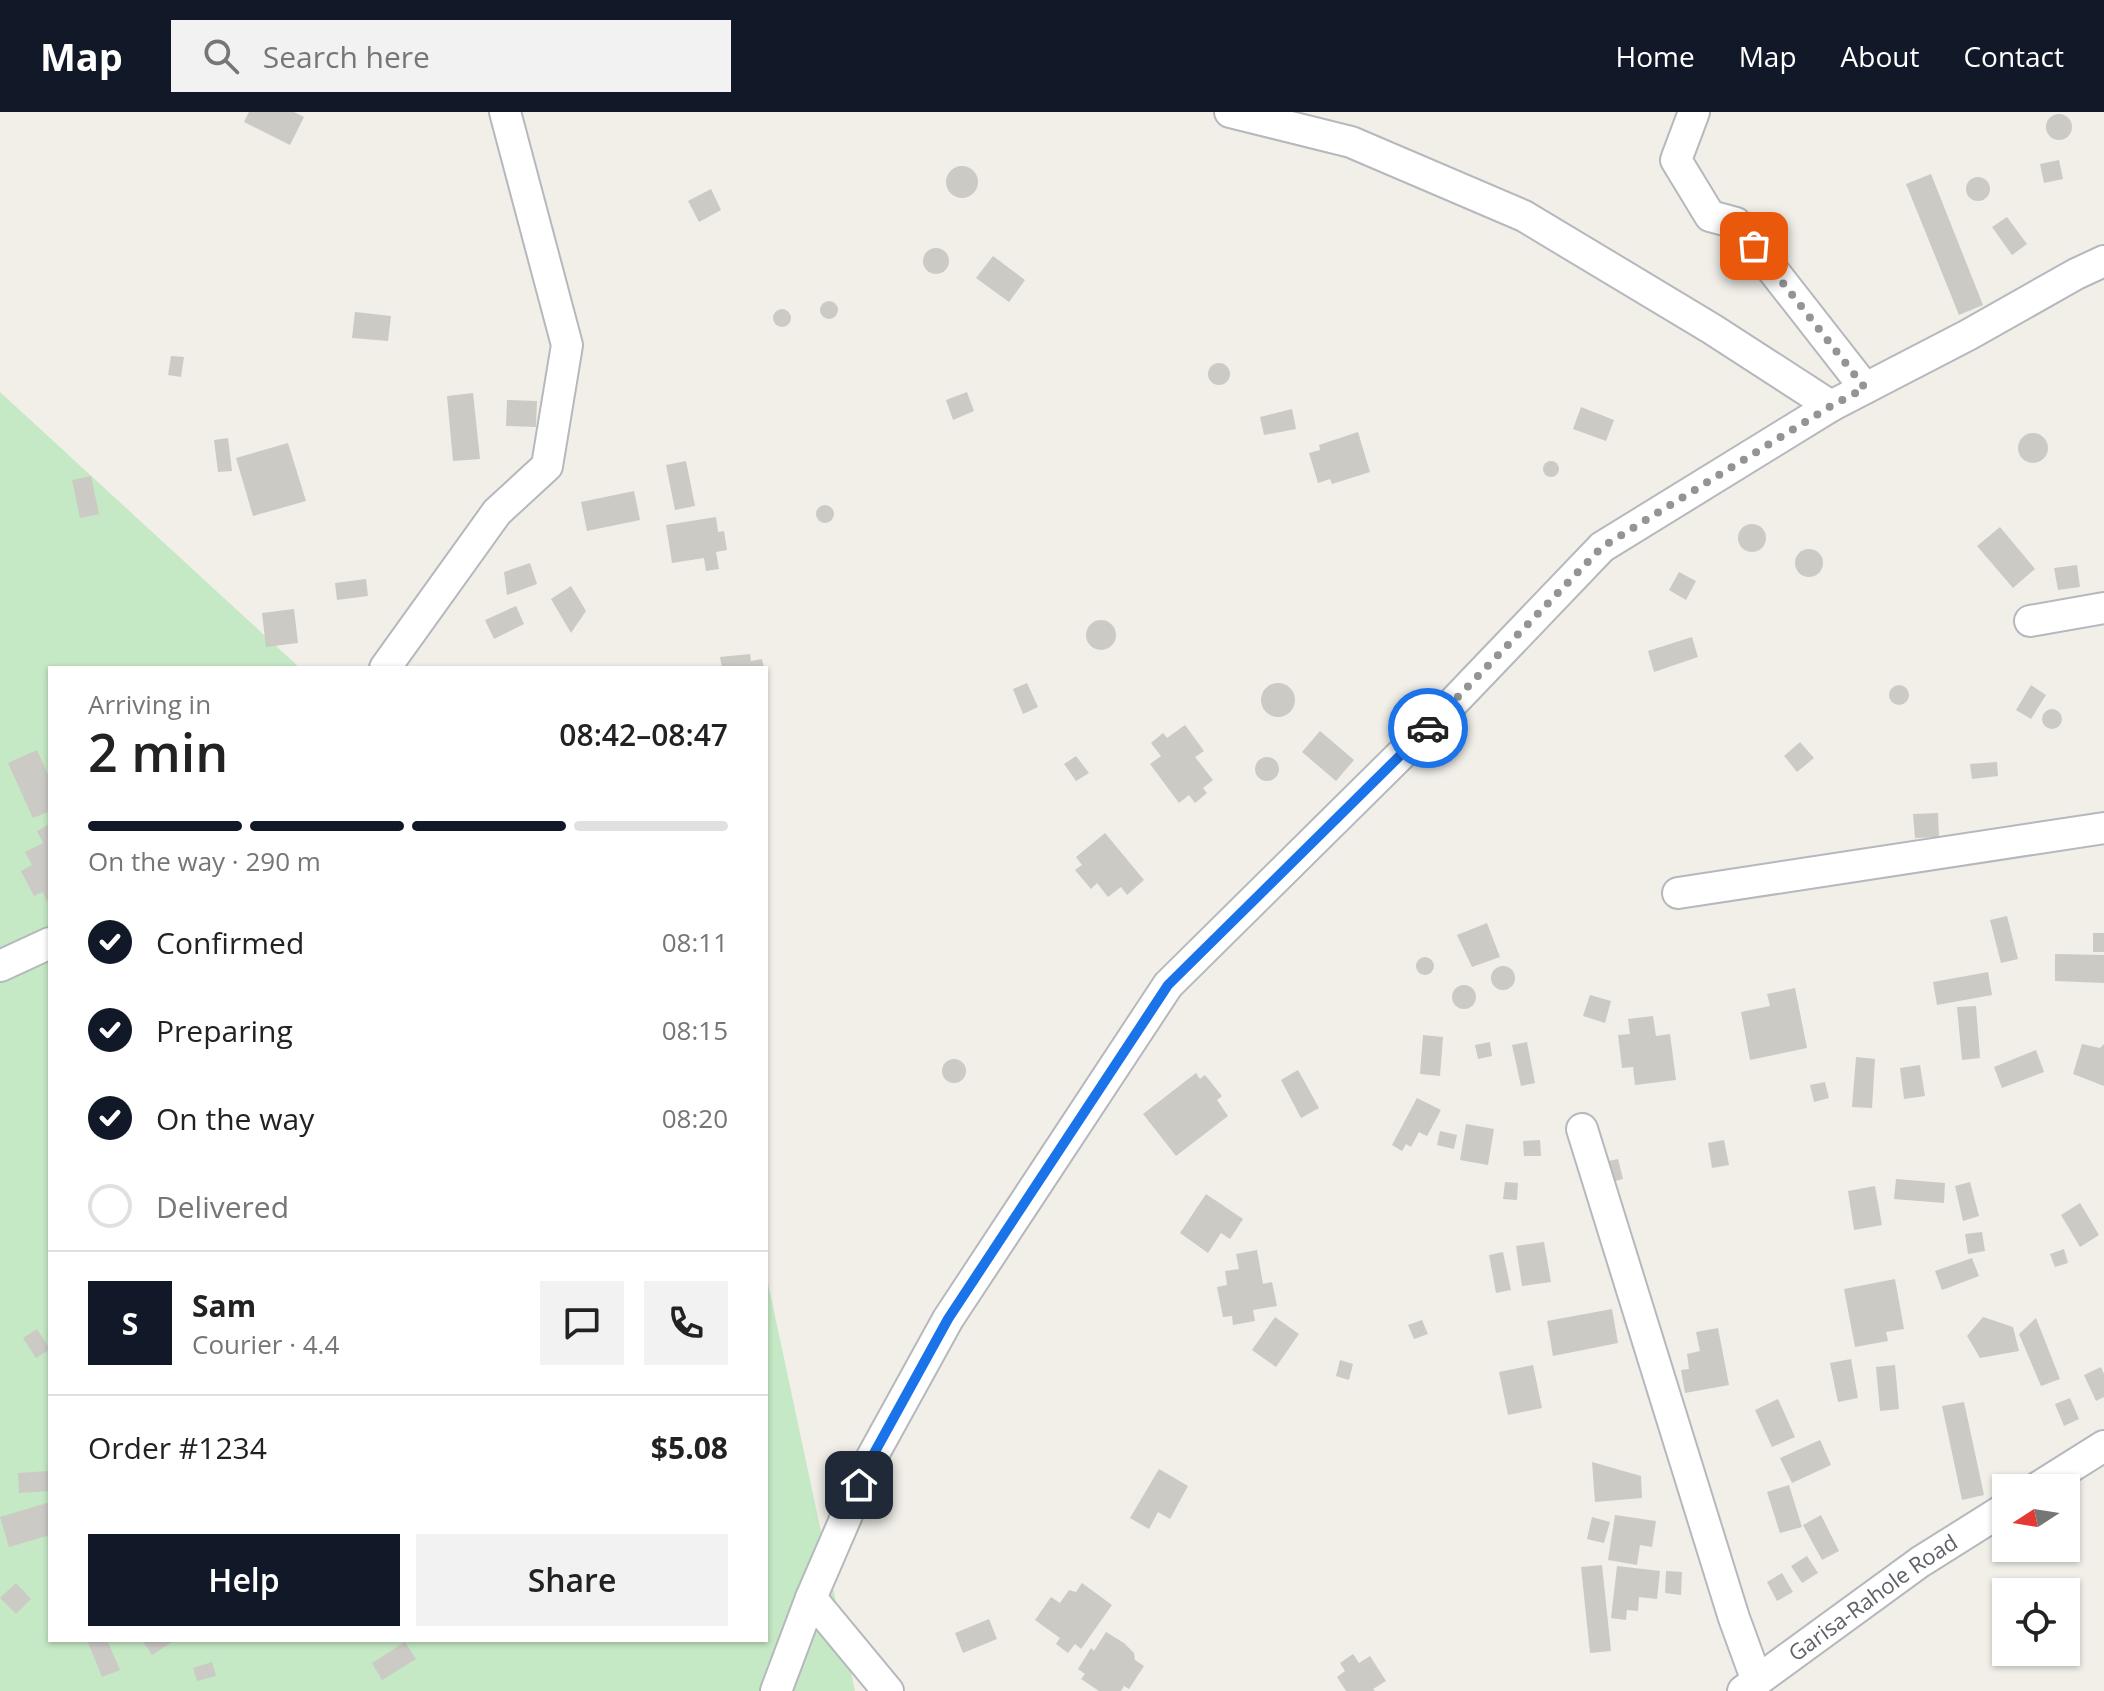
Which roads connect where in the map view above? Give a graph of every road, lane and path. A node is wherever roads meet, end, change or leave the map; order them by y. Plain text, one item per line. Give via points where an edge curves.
1 (505, 112) edge
2 (1230, 112) edge
3 (1694, 112) edge
4 (2104, 261) edge
5 (1865, 388) junction
6 (1831, 406) junction
7 (2104, 608) edge
8 (2030, 621) dead end
9 (386, 666) edge
10 (2104, 828) edge
11 (1678, 893) dead end
12 (48, 944) edge
13 (0, 966) edge
14 (1582, 1129) dead end
15 (2104, 1446) edge
16 (2059, 1474) edge
17 (1992, 1517) edge
18 (811, 1598) junction
19 (1750, 1686) edge
20 (776, 1691) edge
21 (888, 1691) edge

1 - 9 street via 567,345 547,466 497,512
2 - 6 street via 1351,142 1524,216
3 - 5 street via 1676,160 1703,205 1710,216 1736,223
4 - 5 street
5 - 6 street
6 - 18 street via 1602,547 1168,985 948,1319 872,1457
7 - 8 street
10 - 11 street
12 - 13 street
14 - 19 street
15 - 16 street
17 - 19 street, Garisa-Rahole Road via 1920,1562
18 - 20 street
18 - 21 street

